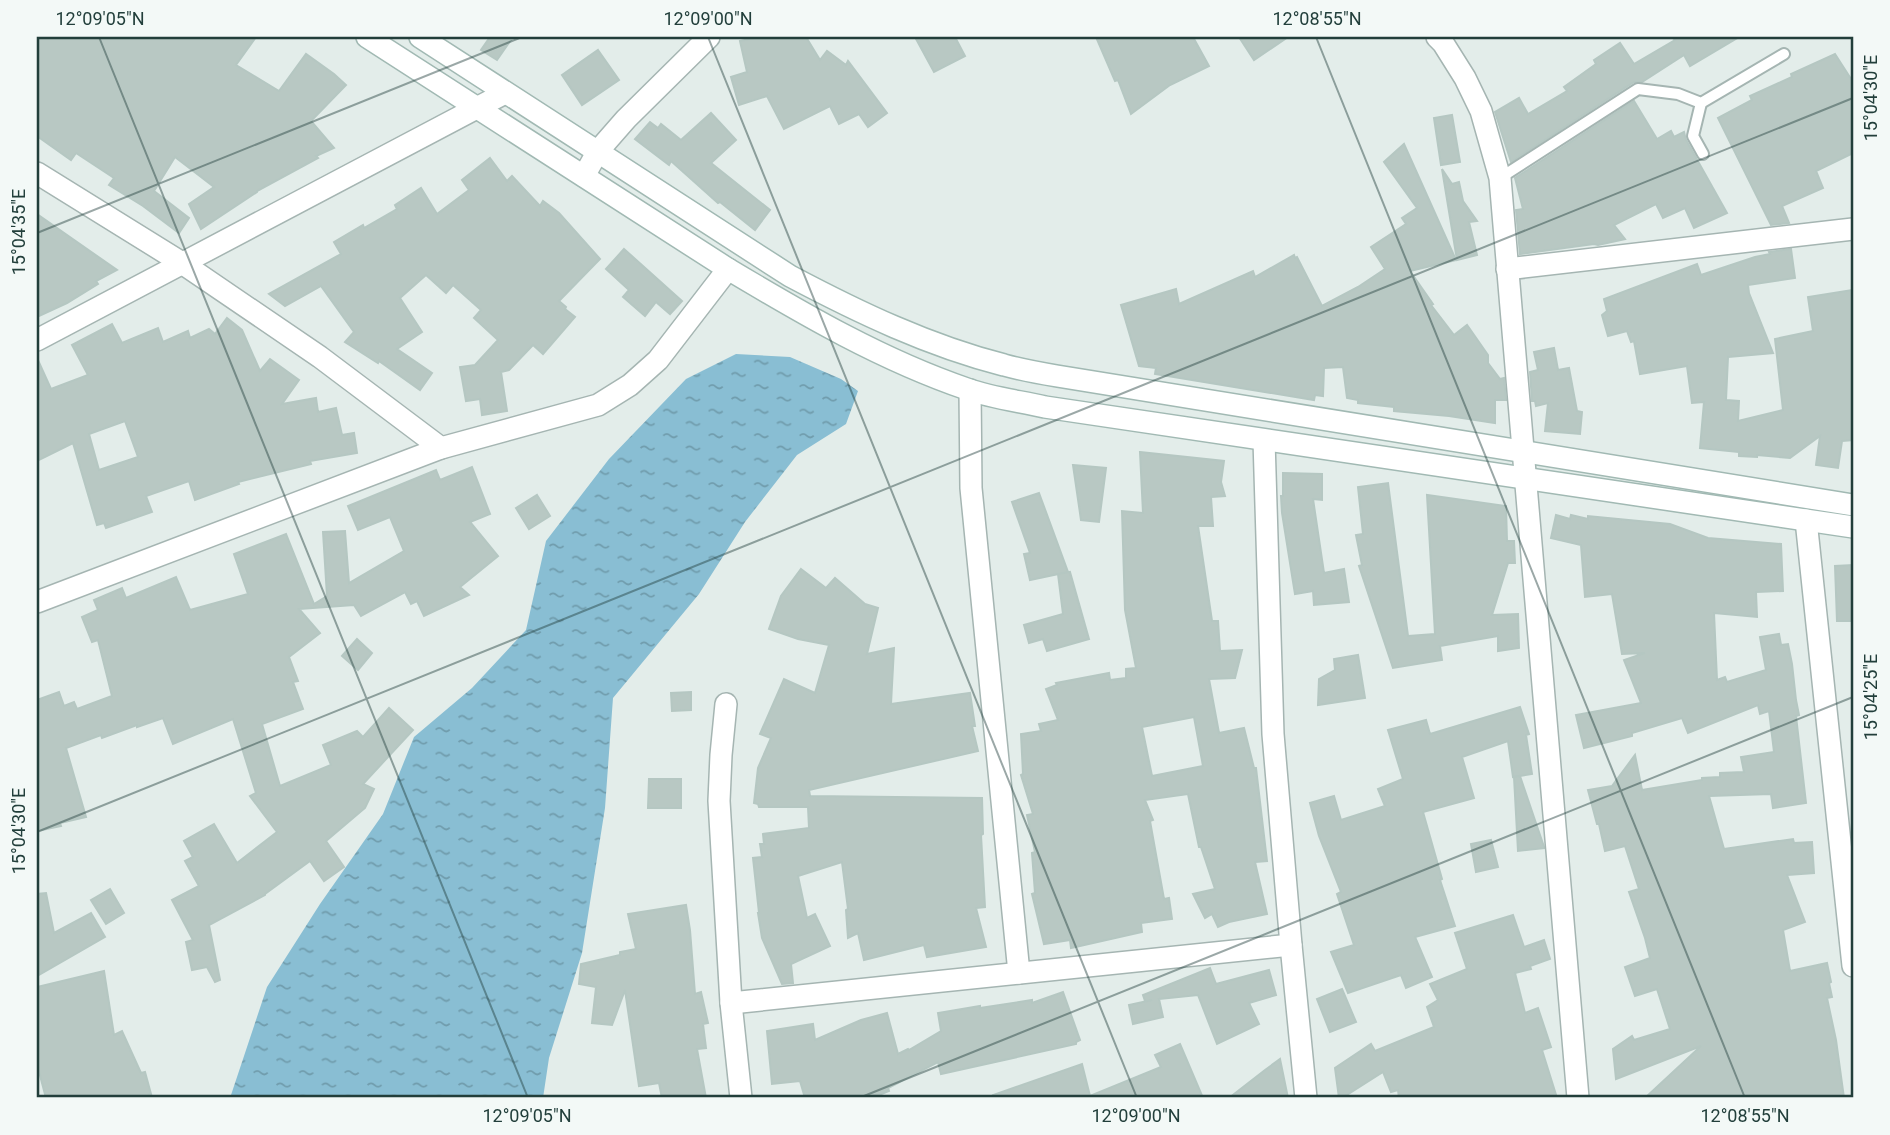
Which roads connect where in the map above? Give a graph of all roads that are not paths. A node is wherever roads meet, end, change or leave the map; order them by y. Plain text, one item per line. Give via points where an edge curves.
1 (368, 37) edge
2 (420, 37) edge
3 (709, 37) edge
4 (1437, 37) edge
5 (1784, 54) dead end
6 (505, 93) junction
7 (1700, 103) junction
8 (478, 108) junction
9 (598, 151) junction
10 (1703, 154) dead end
11 (37, 173) edge
12 (584, 176) junction
13 (1500, 178) junction
14 (1853, 229) edge
15 (182, 263) junction
16 (729, 269) junction
17 (1507, 270) junction
18 (37, 340) edge
19 (970, 390) junction
20 (1264, 439) junction
21 (441, 447) junction
22 (1523, 452) junction
23 (1525, 478) junction
24 (1853, 505) edge
25 (1806, 520) junction
26 (1853, 527) edge
27 (37, 602) edge
28 (726, 704) dead end
29 (1291, 945) junction
30 (1853, 967) edge
31 (1019, 973) junction
32 (731, 1003) junction
33 (741, 1098) edge
34 (1306, 1098) edge
35 (1578, 1098) edge

1 - 8 street
2 - 6 street
3 - 9 street
4 - 13 street via 1482,111
5 - 7 lane
6 - 8 street
6 - 9 street
7 - 10 lane via 1693,136
7 - 13 lane via 1678,94 1637,89
8 - 12 street
8 - 15 street
9 - 12 street
9 - 22 street via 790,276 842,304 941,346 1057,376
11 - 15 street
12 - 16 street
13 - 17 street
14 - 17 street
15 - 18 street
15 - 21 street
16 - 19 street via 825,326
16 - 21 street via 658,360 630,386 598,405
17 - 22 street
19 - 20 street via 1045,407
19 - 31 street via 971,488
20 - 23 street
20 - 29 street via 1273,734
21 - 27 street
22 - 23 street
22 - 24 street
23 - 25 street
23 - 35 street
25 - 26 street
25 - 30 street
28 - 32 street via 719,801
29 - 31 street
29 - 34 street
31 - 32 street
32 - 33 street

